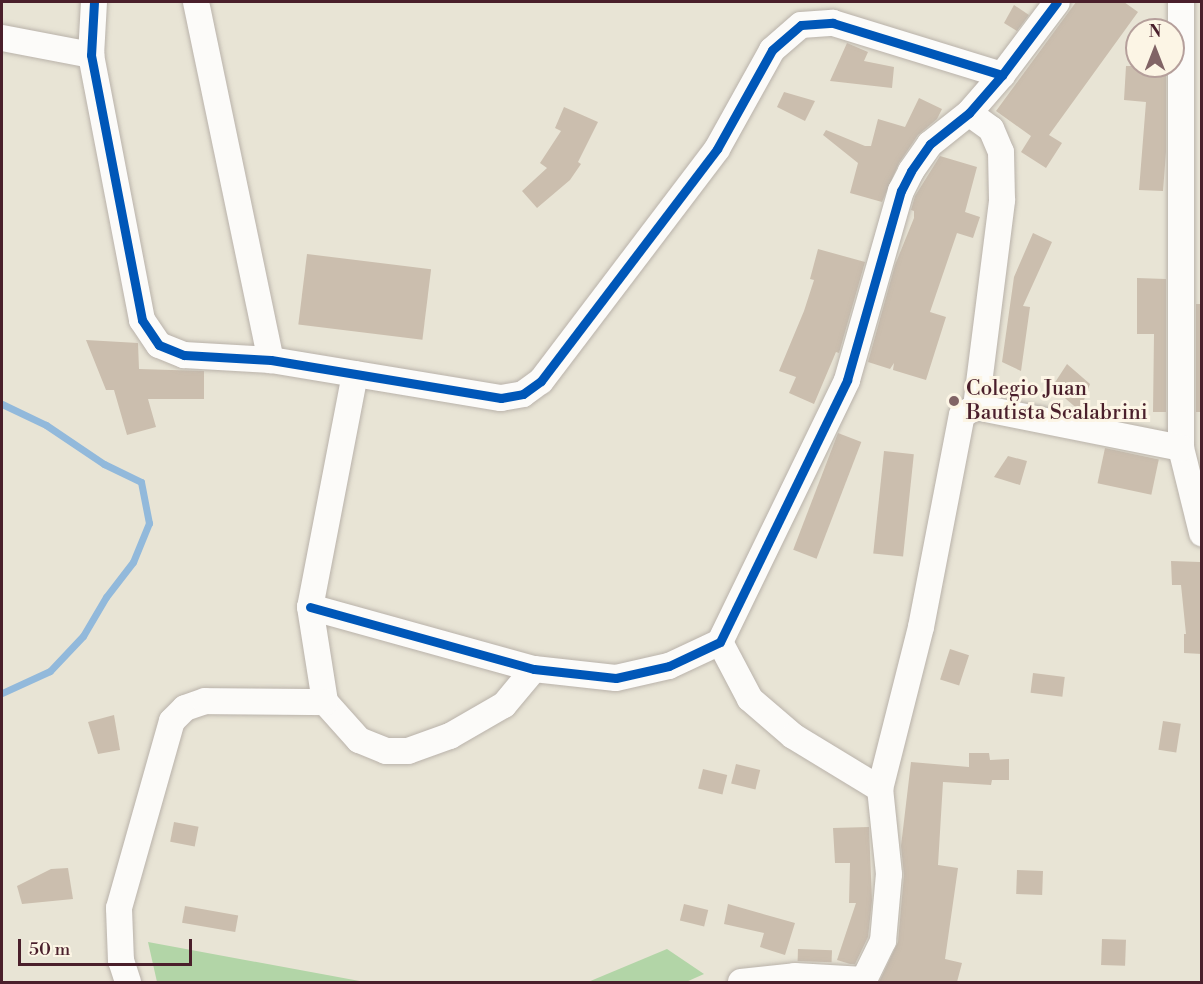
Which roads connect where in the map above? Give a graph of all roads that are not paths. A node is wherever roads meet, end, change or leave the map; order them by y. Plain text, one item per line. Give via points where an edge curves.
1 (94, 2) edge
2 (196, 2) edge
3 (1057, 2) edge
4 (1180, 2) edge
5 (2, 38) edge
6 (91, 55) junction
7 (1002, 75) junction
8 (969, 113) junction
9 (271, 360) junction
10 (355, 374) junction
11 (976, 407) junction
12 (1180, 448) junction
13 (1202, 533) edge
14 (310, 607) junction
15 (720, 642) junction
16 (534, 669) junction
17 (325, 702) junction
18 (880, 789) junction
19 (864, 981) edge
20 (128, 982) edge
21 (741, 982) edge

1 - 6 street
2 - 9 street
3 - 7 street
4 - 12 street
5 - 6 street
6 - 9 street via 142,320 159,345 184,355
7 - 8 street
7 - 10 street via 833,24 801,25 772,50 717,149 541,381 524,394 501,398
8 - 11 street via 991,129 1001,152 1002,200
8 - 15 street via 930,144 910,171 847,380
9 - 10 street
10 - 14 street
11 - 12 street
11 - 18 street via 962,415 921,627
12 - 13 street
14 - 16 street
14 - 17 street
15 - 16 street via 669,666 616,678
15 - 18 street via 750,699 793,736
16 - 17 street via 504,705 450,736 408,751 386,751 359,740
17 - 20 street via 205,701 185,708 172,721 119,908 122,961
18 - 19 street via 888,885 883,941
19 - 21 street via 795,976

